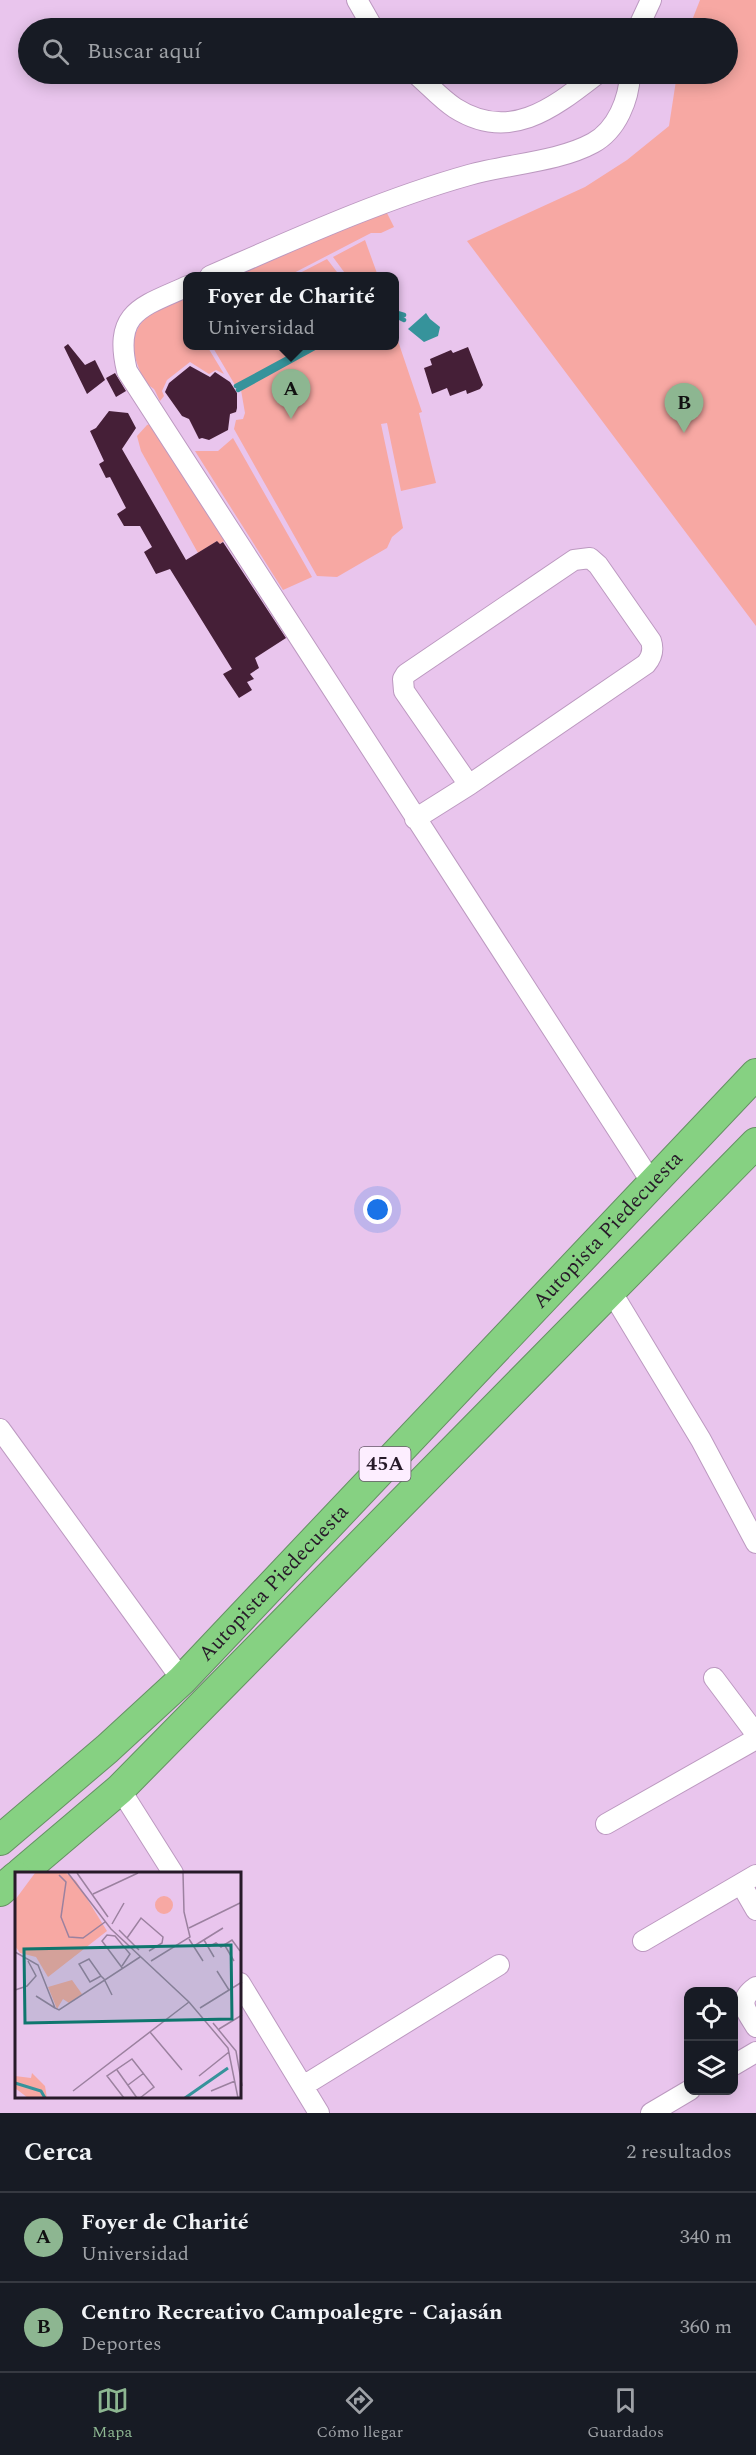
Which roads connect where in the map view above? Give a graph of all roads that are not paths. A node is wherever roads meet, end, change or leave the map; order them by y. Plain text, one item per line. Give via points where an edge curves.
1 (357, 0) edge
2 (651, 0) edge
3 (367, 18) edge
4 (643, 18) edge
5 (428, 84) edge
6 (584, 84) edge
7 (629, 84) edge
8 (219, 272) edge
9 (183, 288) edge
10 (469, 786) junction
11 (415, 819) junction
12 (756, 1074) edge
13 (756, 1143) edge
14 (652, 1183) junction
15 (611, 1291) junction
16 (0, 1429) edge
17 (756, 1543) edge
18 (714, 1678) dead end
19 (182, 1680) junction
20 (755, 1740) edge
21 (120, 1789) junction
22 (606, 1824) dead end
23 (0, 1840) edge
24 (22, 1872) edge
25 (172, 1872) edge
26 (15, 1878) edge
27 (749, 1879) edge
28 (0, 1891) edge
29 (756, 1910) edge
30 (643, 1941) dead end
31 (499, 1965) dead end
32 (242, 1986) edge
33 (756, 1987) edge
34 (756, 2027) edge
35 (756, 2052) edge
36 (738, 2063) edge
37 (303, 2086) junction
38 (684, 2094) edge
39 (319, 2113) edge
40 (651, 2113) edge

1 - 3 street
2 - 4 street
5 - 6 street via 454,107 482,121 508,123 536,116
7 - 8 street via 619,118 595,142 570,152 470,175 360,211
9 - 11 street via 131,315 124,333 127,371
10 - 10 street via 650,659 651,641 590,558 574,560 403,679 404,691
10 - 11 street
11 - 14 street
12 - 14 highway, Autopista Piedecuesta / 45A
13 - 15 highway, Autopista Piedecuesta / 45A
14 - 19 highway, Autopista Piedecuesta / 45A
15 - 17 street via 701,1440
15 - 21 highway, Autopista Piedecuesta / 45A
16 - 19 street
18 - 20 street
19 - 23 highway, Autopista Piedecuesta / 45A
20 - 22 street
21 - 24 highway, Autopista Piedecuesta / 45A
21 - 25 street
26 - 28 highway
27 - 29 street
27 - 30 street
31 - 37 street
32 - 37 street
33 - 34 street via 744,1999 744,2007
35 - 36 street
37 - 39 street
38 - 40 street

